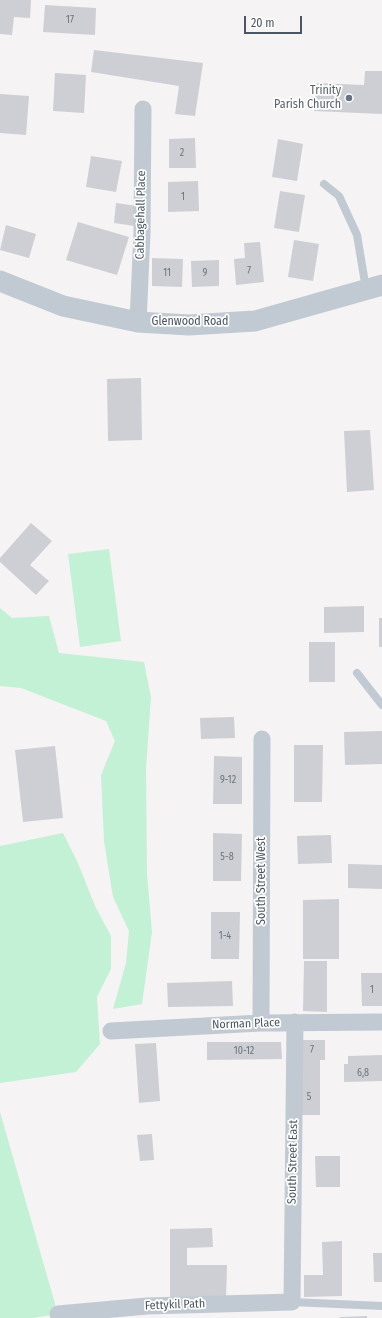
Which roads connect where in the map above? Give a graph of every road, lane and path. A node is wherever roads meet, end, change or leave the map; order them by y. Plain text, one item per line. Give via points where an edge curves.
1 (143, 109) dead end
2 (324, 184) dead end
3 (0, 281) edge
4 (374, 287) edge
5 (138, 322) junction
6 (357, 673) dead end
7 (382, 705) edge
8 (262, 739) dead end
9 (261, 1022) junction
10 (295, 1022) junction
11 (382, 1022) edge
12 (111, 1031) dead end
13 (292, 1302) junction
14 (382, 1306) edge
15 (147, 1312) edge
16 (58, 1314) dead end

1 - 5 street, Cabbagehall Place
2 - 4 lane via 340,196
3 - 5 street, Glenwood Road via 63,306
4 - 5 street, Glenwood Road via 256,321 189,325
6 - 7 lane
8 - 9 street, South Street West
9 - 10 street, Norman Place
9 - 12 street, Norman Place
10 - 11 street, Norman Place
10 - 13 street, South Street East
13 - 14 lane
13 - 15 street, Fettykil Path
15 - 16 street, Fettykil Path

